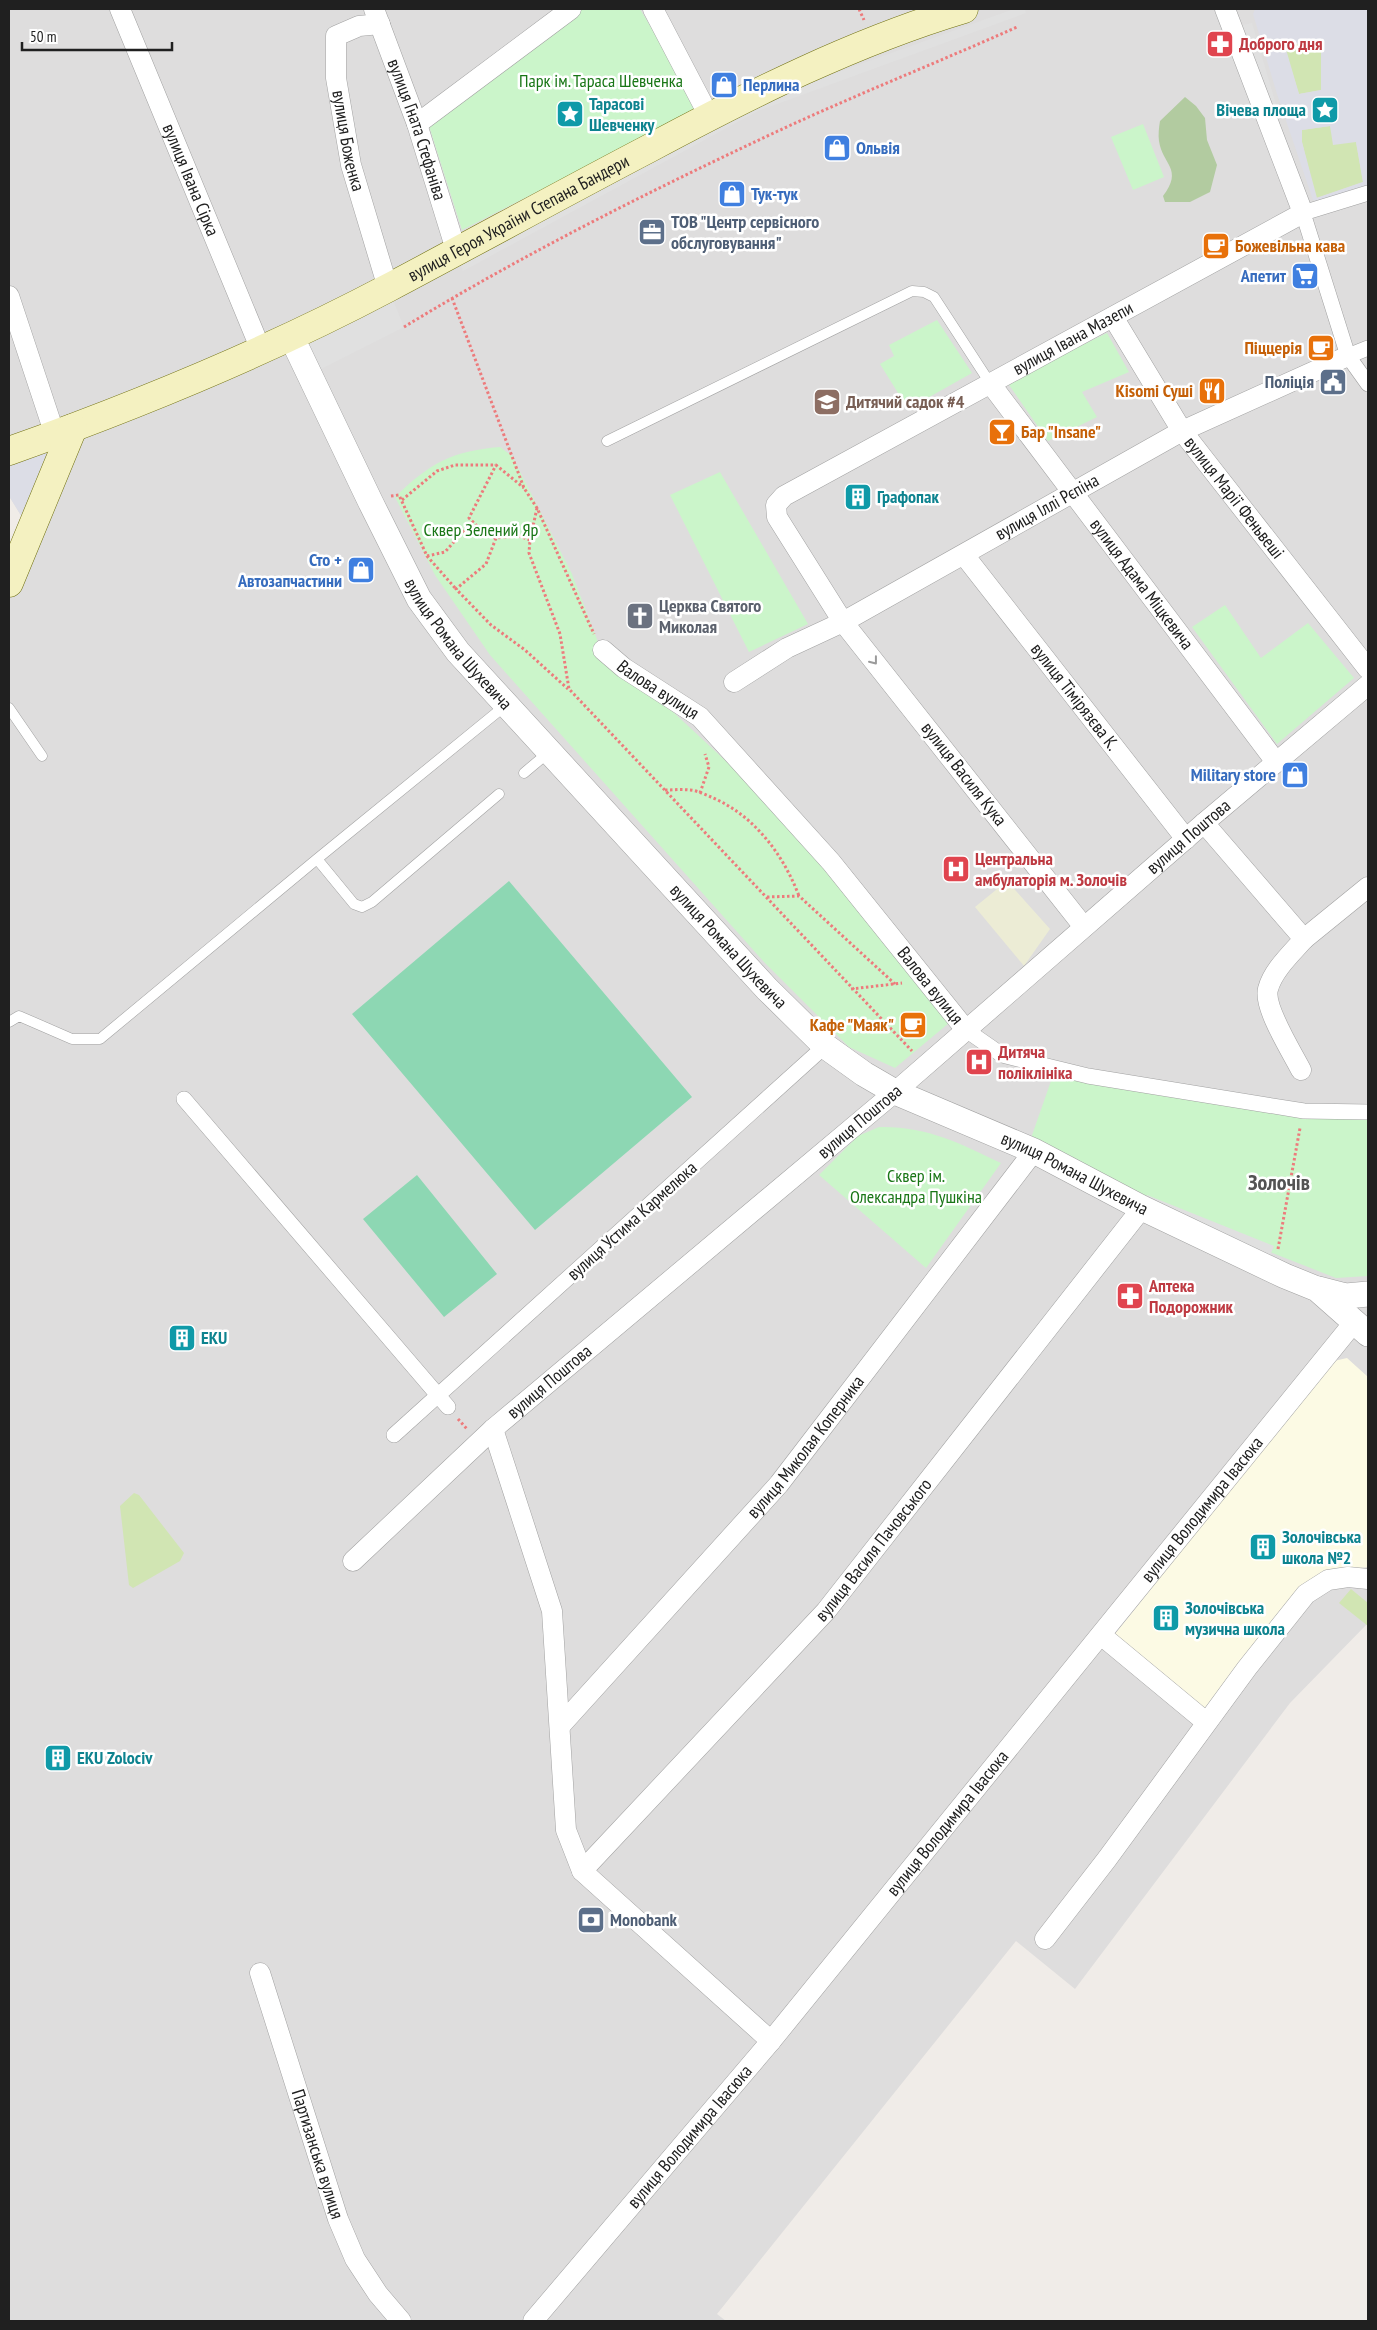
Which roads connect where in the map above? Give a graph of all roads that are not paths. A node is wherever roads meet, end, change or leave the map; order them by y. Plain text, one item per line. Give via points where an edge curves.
1 (120, 9) edge
2 (571, 9) edge
3 (653, 9) edge
4 (964, 9) edge
5 (1225, 9) edge
6 (377, 17) edge
7 (709, 116) junction
8 (417, 124) junction
9 (1368, 193) edge
10 (1303, 213) junction
11 (456, 250) junction
12 (388, 288) junction
13 (9, 296) edge
14 (1113, 317) junction
15 (291, 336) junction
16 (1368, 348) edge
17 (260, 350) junction
18 (1348, 356) junction
19 (990, 383) junction
20 (1368, 384) edge
21 (64, 431) junction
22 (1182, 432) junction
23 (607, 441) dead end
24 (9, 451) edge
25 (1074, 491) junction
26 (784, 496) joint
27 (964, 555) junction
28 (9, 583) edge
29 (843, 622) junction
30 (603, 650) road end
31 (1368, 669) edge
32 (734, 682) dead end
33 (1368, 685) edge
34 (506, 705) junction
35 (9, 708) edge
36 (549, 752) junction
37 (42, 756) dead end
38 (1276, 762) junction
39 (524, 773) dead end
40 (499, 794) dead end
41 (1204, 823) junction
42 (1186, 839) junction
43 (316, 858) junction
44 (1368, 887) edge
45 (1084, 927) junction
46 (1304, 939) junction
47 (9, 1022) edge
48 (966, 1030) junction
49 (825, 1046) junction
50 (1301, 1070) dead end
51 (895, 1092) junction
52 (184, 1099) dead end
53 (1368, 1112) edge
54 (1034, 1151) junction
55 (1142, 1208) junction
56 (1317, 1289) junction
57 (1368, 1294) edge
58 (1362, 1328) edge
59 (443, 1402) junction
60 (493, 1429) junction
61 (394, 1435) dead end
62 (353, 1561) dead end
63 (1368, 1579) edge
64 (1100, 1635) junction
65 (1206, 1722) junction
66 (560, 1726) junction
67 (582, 1871) junction
68 (1045, 1940) dead end
69 (260, 1973) dead end
70 (771, 2041) junction
71 (401, 2321) edge
72 (533, 2321) edge

1 - 17 street, вулиця Івана Сірка
2 - 8 street
3 - 7 street
4 - 7 main road, вулиця Героя України Степана Бандери via 913,24 758,90
5 - 10 street
6 - 8 street, вулиця Гната Стефаніва
6 - 12 street, вулиця Боженка via 336,36 336,78 351,165
7 - 11 main road, вулиця Героя України Степана Бандери
8 - 11 street, вулиця Гната Стефаніва
9 - 10 street, вулиця Івана Мазепи
10 - 14 street, вулиця Івана Мазепи
10 - 18 street
11 - 12 main road, вулиця Героя України Степана Бандери
12 - 15 main road, вулиця Героя України Степана Бандери
13 - 21 street
14 - 19 street, вулиця Івана Мазепи
14 - 22 street, вулиця Марії Феньвеші
15 - 17 main road, вулиця Героя України Степана Бандери
15 - 34 street, вулиця Романа Шухевича via 420,599 458,652
16 - 18 street, вулиця Іллі Рєпіна
17 - 21 main road, вулиця Героя України Степана Бандери
18 - 20 street
18 - 22 street, вулиця Іллі Рєпіна
19 - 23 lane via 938,302 929,294 912,292
19 - 25 street, вулиця Адама Міцкевича
19 - 26 street, вулиця Івана Мазепи
21 - 24 main road, вулиця Героя України Степана Бандери
21 - 28 main road
22 - 25 street, вулиця Іллі Рєпіна
22 - 31 street, вулиця Марії Феньвеші
25 - 27 street, вулиця Іллі Рєпіна
25 - 38 street, вулиця Адама Міцкевича
26 - 29 street, вулиця Василя Кука via 776,505 777,517
27 - 29 street, вулиця Іллі Рєпіна
27 - 42 street, вулиця Тімірязєва К.
29 - 32 street, вулиця Іллі Рєпіна via 787,648
29 -> 45 street, вулиця Василя Кука
30 - 48 street, Валова вулиця via 624,668 700,717 831,862
33 - 38 street, вулиця Поштова
34 - 36 street, вулиця Романа Шухевича
34 - 43 lane
35 - 37 lane
36 - 39 lane
36 - 49 street, вулиця Романа Шухевича via 767,989
38 - 41 street, вулиця Поштова
40 - 43 lane via 372,902 362,907 354,904
41 - 42 street, вулиця Поштова
41 - 46 street
42 - 45 street, вулиця Поштова
43 - 47 lane via 100,1040 72,1039 20,1016
44 - 46 street
45 - 48 street, вулиця Поштова
46 - 50 street via 1277,972 1268,990 1270,1007
48 - 51 street, вулиця Поштова
48 - 53 street, Валова вулиця via 1002,1054 1088,1076 1304,1111
49 - 51 street, вулиця Романа Шухевича
49 - 59 street, вулиця Устима Кармелюка
51 - 54 street, вулиця Романа Шухевича
51 - 60 street, вулиця Поштова
52 - 59 street
54 - 55 street, вулиця Романа Шухевича
54 - 66 street, вулиця Миколая Коперника via 779,1484
55 - 56 street, вулиця Романа Шухевича
55 - 67 street, вулиця Василя Пачовського via 826,1611
56 - 57 street via 1346,1296
56 - 58 street, вулиця Романа Шухевича
58 - 64 street, вулиця Володимира Івасюка
59 - 61 street, вулиця Устима Кармелюка
60 - 62 street, вулиця Поштова
60 - 66 street via 552,1611
63 - 65 street via 1328,1580 1306,1594
64 - 65 street
64 - 70 street, вулиця Володимира Івасюка
65 - 68 street
66 - 67 street via 566,1830
67 - 70 street
69 - 71 street, Партизанська вулиця via 338,2219 355,2259
70 - 72 street, вулиця Володимира Івасюка

